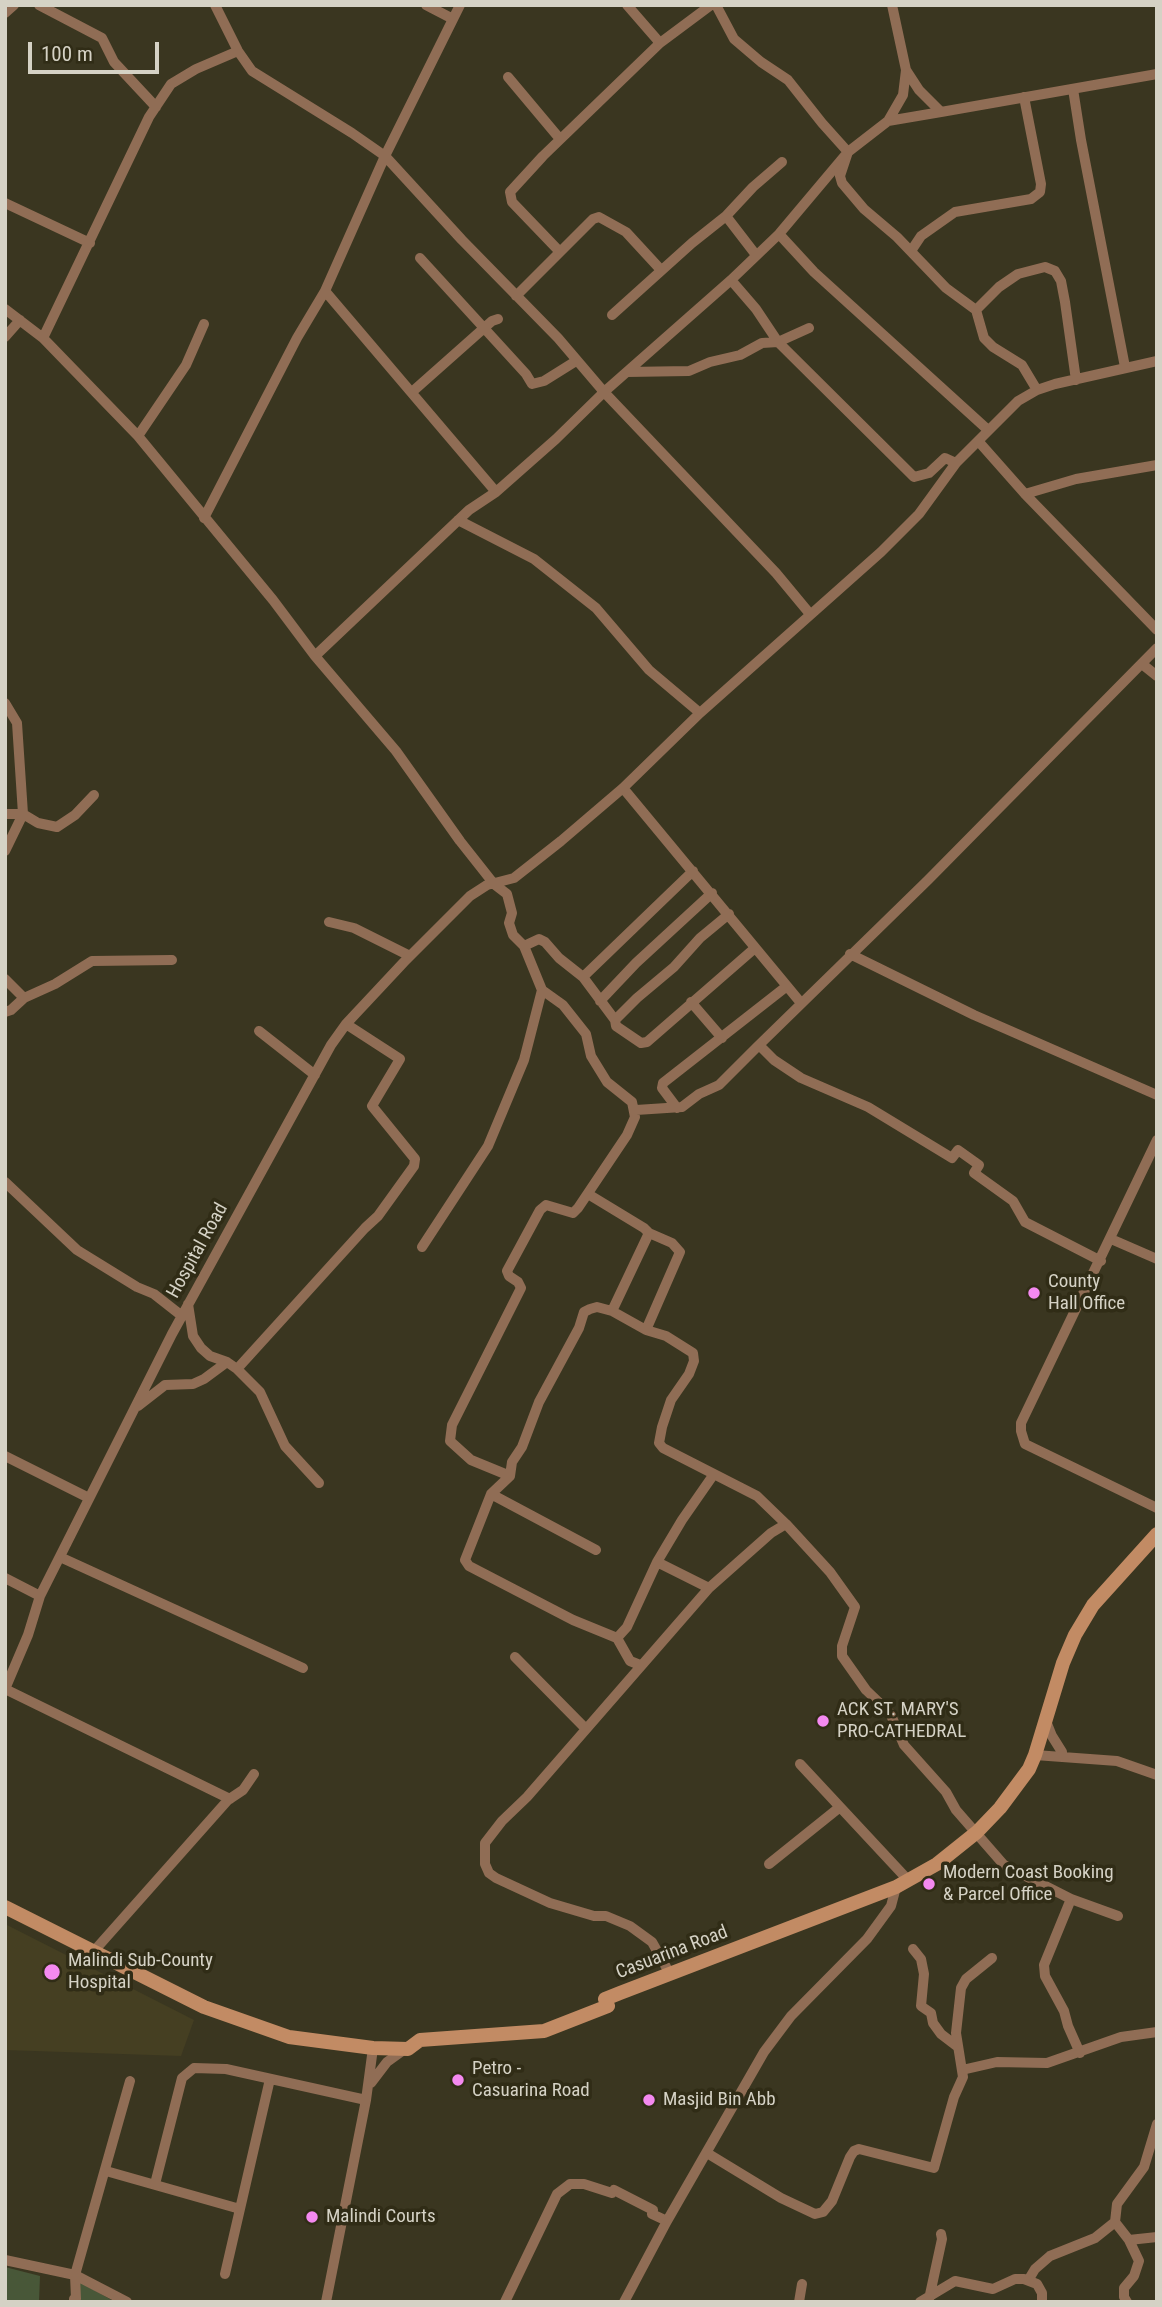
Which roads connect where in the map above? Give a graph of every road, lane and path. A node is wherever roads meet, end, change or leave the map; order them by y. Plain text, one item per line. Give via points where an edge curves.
1 (14, 5) edge
2 (39, 5) edge
3 (215, 5) edge
4 (426, 5) edge
5 (460, 5) edge
6 (627, 5) edge
7 (713, 5) edge
8 (892, 5) edge
9 (5, 13) edge
10 (453, 19) junction
11 (660, 43) junction
12 (238, 51) junction
13 (906, 70) junction
14 (1157, 74) edge
15 (508, 77) dead end
16 (1073, 89) junction
17 (1024, 97) junction
18 (156, 107) junction
19 (941, 112) junction
20 (888, 121) junction
21 (560, 139) junction
22 (848, 152) junction
23 (385, 156) junction
24 (782, 162) dead end
25 (5, 203) edge
26 (726, 216) junction
27 (779, 234) junction
28 (90, 243) junction
29 (911, 251) junction
30 (560, 252) junction
31 (757, 255) junction
32 (420, 258) dead end
33 (661, 270) junction
34 (731, 280) junction
35 (325, 291) junction
36 (516, 296) junction
37 (5, 309) edge
38 (976, 310) junction
39 (612, 315) dead end
40 (498, 319) dead end
41 (20, 320) junction
42 (204, 324) dead end
43 (809, 328) dead end
44 (484, 329) junction
45 (5, 337) edge
46 (43, 338) junction
47 (778, 342) junction
48 (1157, 360) edge
49 (576, 361) junction
50 (1125, 367) junction
51 (627, 372) junction
52 (1076, 380) junction
53 (1037, 390) junction
54 (412, 392) junction
55 (604, 392) junction
56 (988, 430) junction
57 (138, 436) junction
58 (979, 442) junction
59 (956, 463) junction
60 (1157, 465) edge
61 (496, 492) junction
62 (1025, 494) junction
63 (204, 518) junction
64 (458, 520) junction
65 (810, 614) junction
66 (1157, 630) edge
67 (1157, 648) edge
68 (316, 656) junction
69 (1142, 664) junction
70 (1157, 676) edge
71 (5, 703) edge
72 (700, 713) junction
73 (623, 788) junction
74 (94, 796) dead end
75 (5, 814) edge
76 (23, 814) junction
77 (5, 851) edge
78 (693, 871) junction
79 (494, 884) junction
80 (712, 893) junction
81 (729, 914) junction
82 (329, 922) dead end
83 (524, 946) junction
84 (755, 948) junction
85 (850, 954) junction
86 (410, 956) junction
87 (172, 960) dead end
88 (583, 977) junction
89 (5, 979) edge
90 (787, 986) junction
91 (542, 990) junction
92 (24, 998) junction
93 (600, 1000) junction
94 (691, 1002) junction
95 (801, 1003) junction
96 (5, 1012) edge
97 (615, 1020) junction
98 (346, 1024) junction
99 (259, 1031) dead end
100 (722, 1038) junction
101 (759, 1045) junction
102 (315, 1075) junction
103 (1157, 1095) edge
104 (677, 1108) junction
105 (636, 1110) junction
106 (1157, 1140) edge
107 (5, 1182) edge
108 (588, 1194) junction
109 (649, 1233) junction
110 (1111, 1239) junction
111 (422, 1247) dead end
112 (1157, 1259) edge
113 (1101, 1261) junction
114 (188, 1304) junction
115 (612, 1311) junction
116 (182, 1315) junction
117 (646, 1330) junction
118 (227, 1362) junction
119 (237, 1370) junction
120 (134, 1409) junction
121 (5, 1456) edge
122 (714, 1474) junction
123 (510, 1476) junction
124 (319, 1483) dead end
125 (491, 1494) junction
126 (89, 1498) junction
127 (1157, 1508) edge
128 (786, 1524) junction
129 (1157, 1534) edge
130 (596, 1550) dead end
131 (60, 1557) junction
132 (657, 1562) junction
133 (5, 1578) edge
134 (709, 1588) junction
135 (40, 1596) junction
136 (617, 1639) junction
137 (515, 1657) dead end
138 (640, 1665) junction
139 (303, 1668) dead end
140 (5, 1689) edge
141 (1046, 1721) junction
142 (586, 1729) junction
143 (1037, 1750) junction
144 (1062, 1755) junction
145 (800, 1764) dead end
146 (1029, 1769) junction
147 (254, 1774) dead end
148 (1157, 1775) edge
149 (230, 1799) junction
150 (840, 1807) junction
151 (977, 1832) junction
152 (769, 1864) dead end
153 (902, 1883) junction
154 (1072, 1899) junction
155 (5, 1907) edge
156 (1118, 1916) dead end
157 (913, 1949) dead end
158 (94, 1951) junction
159 (992, 1958) dead end
160 (670, 1974) junction
161 (1157, 2032) edge
162 (353, 2045) junction
163 (958, 2047) junction
164 (379, 2048) junction
165 (405, 2049) junction
166 (1080, 2053) junction
167 (962, 2070) junction
168 (270, 2079) junction
169 (130, 2081) dead end
170 (368, 2090) junction
171 (1157, 2124) edge
172 (707, 2153) junction
173 (106, 2171) junction
174 (155, 2184) junction
175 (240, 2208) junction
176 (667, 2221) junction
177 (1115, 2222) junction
178 (941, 2234) dead end
179 (1157, 2237) edge
180 (1129, 2240) junction
181 (5, 2260) edge
182 (225, 2274) dead end
183 (75, 2275) junction
184 (1029, 2279) junction
185 (802, 2284) dead end
186 (926, 2300) edge
187 (74, 2302) edge
188 (127, 2302) edge
189 (326, 2302) edge
190 (505, 2302) edge
191 (624, 2302) edge
192 (799, 2302) edge
193 (1042, 2302) edge
194 (1127, 2302) edge

1 - 9 street
2 - 18 street via 102,37 114,62
3 - 12 street
4 - 10 street
5 - 10 street
6 - 11 street
7 - 11 street
7 - 22 street via 734,39 788,80
8 - 13 street
10 - 23 street
11 - 21 street
12 - 18 street via 171,84
12 - 23 street via 252,71
13 - 19 street
13 - 20 street via 903,95
14 - 16 street
15 - 21 street
16 - 17 street
16 - 50 street
17 - 19 street
17 - 29 street via 1040,192 1031,199 955,212 921,236
18 - 28 street
19 - 20 street
20 - 22 street
21 - 30 street via 510,192 512,202
22 - 27 street
22 - 29 street via 842,183
23 - 35 street
23 - 36 street
24 - 26 street
25 - 28 street
26 - 31 street
26 - 33 street
27 - 31 street
27 - 56 street via 814,272
28 - 46 street
29 - 38 street via 946,288
30 - 33 street via 599,217 626,232
30 - 36 street
31 - 34 street
32 - 44 street
33 - 39 street
34 - 47 street
34 - 51 street
35 - 54 street
35 - 63 street
36 - 49 street
37 - 41 street
38 - 52 street via 1018,274 1045,267 1055,271 1061,281
38 - 53 street via 984,338 1023,365
40 - 44 street
41 - 45 street
41 - 46 street
42 - 57 street via 186,365
43 - 47 street
44 - 49 street via 532,384
44 - 54 street
46 - 57 street
47 - 51 street via 762,343 690,371
47 - 59 street via 914,477 929,472 945,458
48 - 50 street
49 - 55 street
50 - 52 street
51 - 55 street
52 - 53 street
53 - 56 street
54 - 61 street
55 - 61 street
55 - 65 street
56 - 58 street
57 - 63 street
58 - 59 street
58 - 62 street
59 - 65 street, Hospital Road via 919,514
60 - 62 street via 1076,479
61 - 64 street
62 - 66 street
63 - 68 street
64 - 68 street
64 - 72 street via 534,559 596,608 649,670
65 - 72 street, Hospital Road
67 - 69 street
68 - 79 street via 396,751
69 - 70 street
69 - 85 street
71 - 76 street via 17,723
72 - 73 street, Hospital Road
73 - 78 street
73 - 79 street, Hospital Road via 514,878
74 - 76 street via 57,827
75 - 76 street
76 - 77 street
78 - 80 street
78 - 88 street
79 - 83 street via 507,894 512,913 509,923
79 - 86 street, Hospital Road via 470,896
80 - 81 street
80 - 93 street
81 - 84 street
81 - 97 street
82 - 86 street via 354,928
83 - 88 street via 543,940
83 - 91 street
84 - 90 street
84 - 94 street
85 - 95 street
85 - 103 street via 974,1015
86 - 98 street, Hospital Road
87 - 92 street via 92,961
88 - 93 street
89 - 92 street
90 - 95 street
90 - 100 street
91 - 105 street via 564,1005 586,1034 591,1056 607,1082
91 - 111 street via 524,1060 488,1146
92 - 96 street
93 - 97 street
94 - 97 street via 647,1042 641,1043 616,1026
94 - 100 street
95 - 101 street
98 - 102 street, Hospital Road
98 - 119 street via 400,1059 372,1106 415,1159 414,1166 378,1216
99 - 102 street
100 - 104 street via 663,1083
101 - 104 street via 719,1085
101 - 113 street via 801,1078 867,1107 953,1158 957,1150 979,1165 974,1173 1013,1201 1025,1222
102 - 114 street, Hospital Road
104 - 105 street
105 - 108 street via 627,1135
106 - 110 street
107 - 116 street via 77,1250
108 - 109 street
108 - 123 street via 573,1213 546,1205 540,1210 507,1273 521,1289 452,1425 450,1441 471,1460
109 - 115 street
109 - 117 street via 680,1252
110 - 112 street
110 - 113 street
113 - 127 street via 1021,1423 1022,1437 1025,1444
114 - 116 street, Hospital Road
114 - 118 street via 189,1323 201,1348
115 - 117 street
115 - 123 street via 593,1307 584,1312 539,1402
116 - 120 street, Hospital Road
117 - 122 street via 693,1353 694,1361 671,1400 659,1443
118 - 119 street
118 - 120 street via 193,1384 165,1385
119 - 124 street via 260,1392 285,1446
120 - 126 street, Hospital Road
121 - 126 street
122 - 128 street via 757,1496
122 - 132 street
123 - 125 street
125 - 130 street
125 - 136 street via 466,1564
126 - 131 street, Hospital Road
128 - 134 street
128 - 151 street via 855,1607 842,1656 866,1690 890,1713 904,1745
129 - 141 street, Casuarina Road via 1093,1605 1063,1663
131 - 135 street, Hospital Road
131 - 139 street
132 - 134 street
132 - 136 street
133 - 135 street
134 - 138 street
135 - 140 street, Hospital Road
136 - 138 street via 631,1661
137 - 142 street
138 - 142 street
140 - 149 street
141 - 143 street, Casuarina Road
141 - 144 street
142 - 160 street via 490,1837 485,1864 497,1880 549,1902 630,1926 652,1942
143 - 144 street
143 - 146 street, Casuarina Road
144 - 146 street
144 - 148 street via 1116,1761
145 - 150 street
146 - 151 street, Casuarina Road
147 - 149 street
149 - 158 street
150 - 152 street
150 - 153 street
151 - 153 street, Casuarina Road via 937,1864
151 - 154 street via 1004,1865
153 - 160 street, Casuarina Road
153 - 172 street via 867,1939 791,2016 771,2043
154 - 156 street
154 - 166 street via 1044,1965
155 - 158 street, Casuarina Road
157 - 163 street via 924,1975 921,2006 931,2013 941,2034
158 - 162 street, Casuarina Road via 204,2007 255,2026 289,2037
159 - 163 street via 961,1988
160 - 165 street, Casuarina Road via 606,1999 608,2006 544,2031 420,2040
161 - 166 street via 1134,2034
162 - 164 street, Casuarina Road
162 - 170 street via 367,2063
163 - 167 street
164 - 165 street, Casuarina Road
164 - 170 street
165 - 170 street via 387,2062
166 - 167 street via 1047,2063 997,2062
167 - 172 street via 934,2168 853,2151 832,2201 819,2214 780,2197
168 - 170 street
168 - 174 street via 226,2069 189,2070 182,2078
168 - 175 street
169 - 173 street
170 - 189 street
171 - 177 street via 1144,2167 1117,2204
172 - 176 street
173 - 174 street
173 - 183 street
174 - 175 street
175 - 182 street
176 - 190 street via 614,2190 570,2184 557,2194
176 - 191 street
177 - 180 street
177 - 184 street via 1095,2238 1050,2256
178 - 186 street
179 - 180 street
180 - 194 street via 1139,2261 1124,2288
181 - 183 street
183 - 187 street
183 - 188 street
184 - 186 street via 993,2289 955,2281
184 - 193 street via 1039,2286
185 - 192 street

